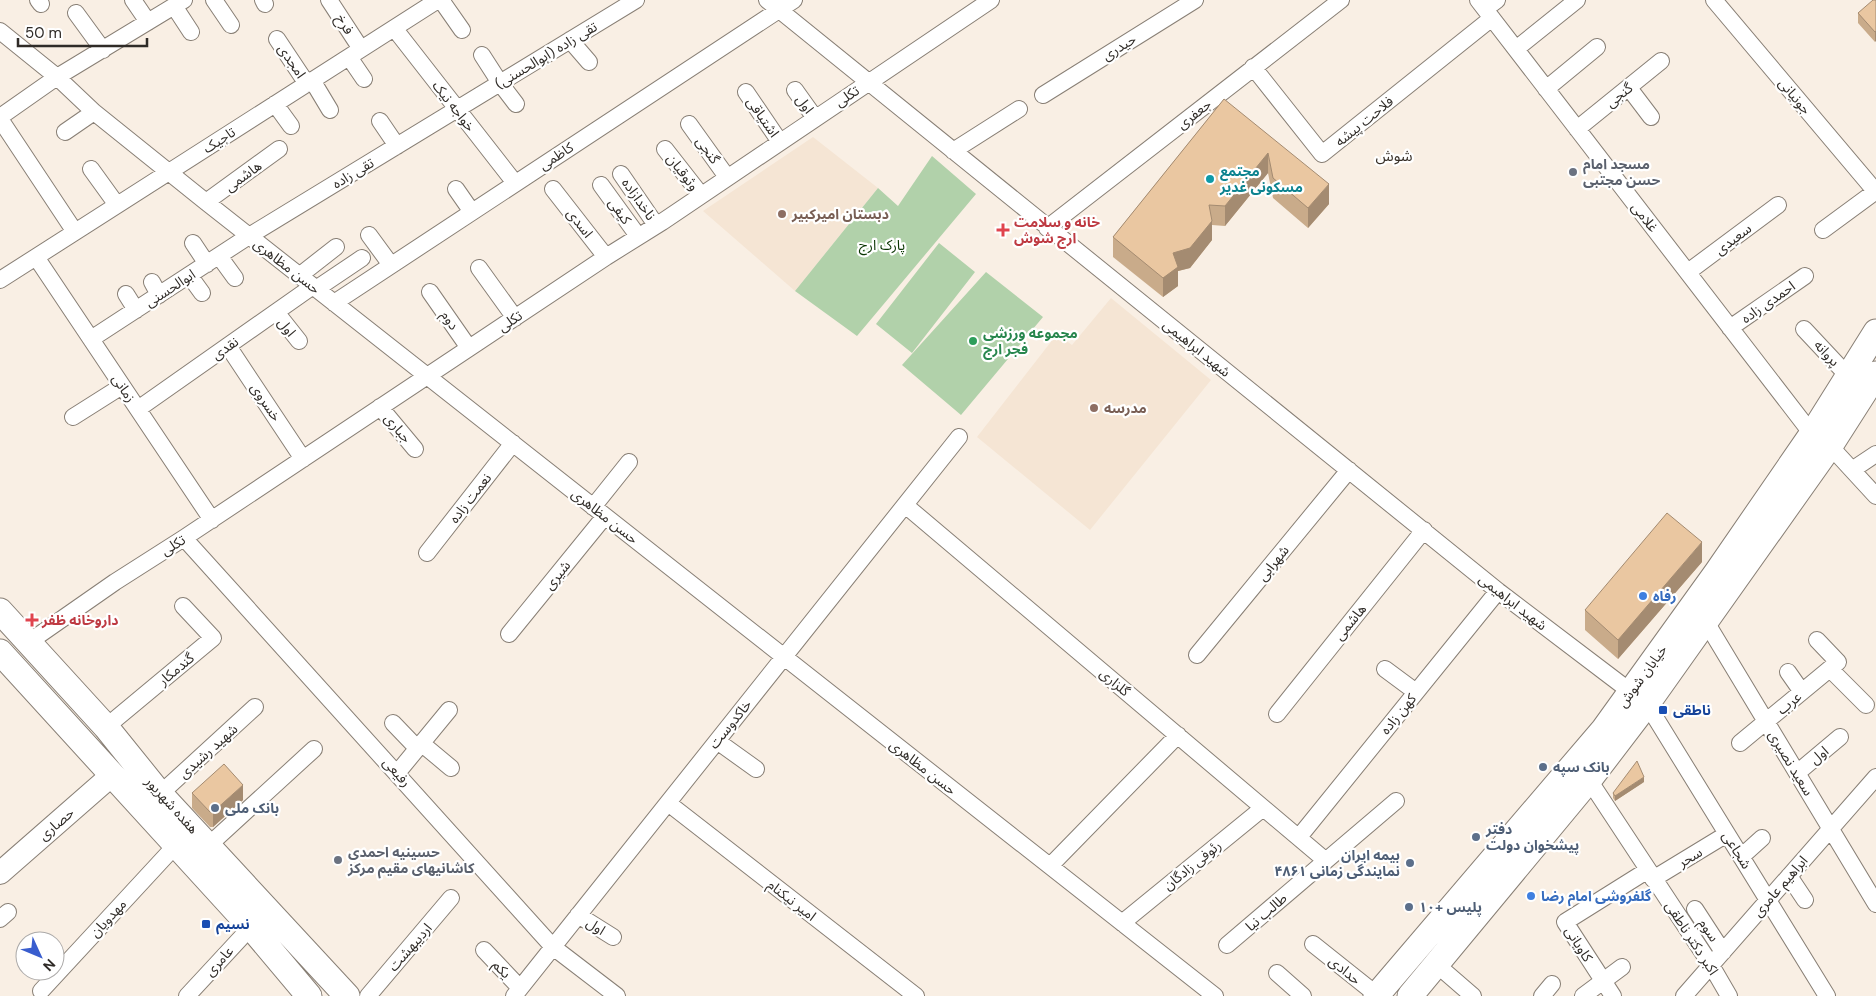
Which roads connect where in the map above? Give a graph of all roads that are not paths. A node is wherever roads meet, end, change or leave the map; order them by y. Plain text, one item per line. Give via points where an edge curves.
1 (133, 0) edge
2 (214, 0) edge
3 (329, 0) edge
4 (439, 0) edge
5 (636, 0) edge
6 (794, 0) edge
7 (991, 0) edge
8 (1196, 0) edge
9 (1341, 0) edge
10 (1577, 0) edge
11 (1714, 0) edge
12 (179, 3) edge
13 (773, 5) edge
14 (1488, 7) edge
15 (76, 13) dead end
16 (148, 22) junction
17 (231, 25) dead end
18 (394, 28) junction
19 (462, 30) dead end
20 (0, 31) edge
21 (191, 32) dead end
22 (277, 39) dead end
23 (570, 40) junction
24 (1597, 47) dead end
25 (1516, 49) junction
26 (103, 50) junction
27 (355, 53) junction
28 (482, 55) dead end
29 (1661, 61) dead end
30 (589, 62) dead end
31 (1253, 67) junction
32 (57, 77) junction
33 (364, 79) dead end
34 (310, 82) junction
35 (868, 82) junction
36 (500, 83) junction
37 (1629, 88) junction
38 (1546, 89) junction
39 (795, 90) dead end
40 (746, 92) dead end
41 (1043, 95) dead end
42 (275, 104) junction
43 (516, 104) dead end
44 (1019, 109) dead end
45 (330, 110) dead end
46 (456, 110) junction
47 (94, 112) junction
48 (1651, 117) dead end
49 (0, 118) edge
50 (815, 118) junction
51 (380, 122) dead end
52 (689, 124) dead end
53 (291, 126) dead end
54 (1577, 129) junction
55 (65, 132) dead end
56 (780, 142) junction
57 (397, 146) junction
58 (279, 149) dead end
59 (664, 149) dead end
60 (953, 150) junction
61 (91, 169) dead end
62 (168, 172) junction
63 (621, 174) dead end
64 (727, 177) junction
65 (515, 183) junction
66 (601, 185) dead end
67 (456, 189) dead end
68 (553, 190) dead end
69 (1876, 192) edge
70 (701, 195) junction
71 (206, 202) junction
72 (117, 205) junction
73 (1778, 205) dead end
74 (472, 212) junction
75 (656, 225) junction
76 (1047, 228) junction
77 (1823, 230) dead end
78 (75, 232) junction
79 (370, 235) dead end
80 (249, 236) junction
81 (638, 236) junction
82 (193, 243) dead end
83 (336, 247) dead end
84 (36, 256) junction
85 (606, 257) junction
86 (362, 258) dead end
87 (213, 260) junction
88 (391, 265) junction
89 (479, 268) dead end
90 (1688, 272) junction
91 (189, 276) junction
92 (299, 276) junction
93 (1805, 276) dead end
94 (235, 278) dead end
95 (0, 280) edge
96 (315, 288) junction
97 (430, 292) dead end
98 (202, 293) dead end
99 (126, 294) dead end
100 (334, 303) junction
101 (136, 310) junction
102 (276, 312) junction
103 (514, 318) junction
104 (1730, 328) junction
105 (1804, 329) dead end
106 (1876, 332) edge
107 (91, 339) junction
108 (299, 342) dead end
109 (228, 346) junction
110 (469, 348) junction
111 (1876, 374) edge
112 (427, 376) junction
113 (1849, 377) junction
114 (122, 386) junction
115 (380, 407) junction
116 (138, 409) junction
117 (73, 417) dead end
118 (959, 437) dead end
119 (1821, 440) junction
120 (513, 443) junction
121 (415, 449) dead end
122 (1876, 455) edge
123 (303, 459) junction
124 (629, 462) dead end
125 (1349, 470) junction
126 (1852, 470) junction
127 (1876, 496) edge
128 (905, 505) junction
129 (599, 512) junction
130 (212, 520) junction
131 (1424, 530) junction
132 (184, 538) junction
133 (427, 553) dead end
134 (1498, 591) junction
135 (183, 606) dead end
136 (0, 611) edge
137 (1706, 622) junction
138 (509, 634) dead end
139 (1817, 640) dead end
140 (30, 642) junction
141 (0, 652) edge
142 (1197, 655) dead end
143 (784, 657) junction
144 (1834, 666) junction
145 (1386, 669) dead end
146 (1788, 672) dead end
147 (1416, 692) junction
148 (1802, 692) junction
149 (1639, 698) junction
150 (1866, 705) dead end
151 (255, 707) dead end
152 (449, 710) dead end
153 (1277, 714) dead end
154 (1766, 722) junction
155 (393, 724) dead end
156 (106, 727) junction
157 (1178, 735) junction
158 (1840, 737) dead end
159 (717, 741) junction
160 (1740, 743) dead end
161 (419, 746) junction
162 (314, 749) dead end
163 (451, 768) dead end
164 (756, 768) dead end
165 (398, 772) junction
166 (1797, 773) junction
167 (112, 775) junction
168 (1876, 777) edge
169 (1589, 780) junction
170 (160, 794) junction
171 (1396, 801) dead end
172 (668, 803) junction
173 (1263, 808) junction
174 (1831, 829) junction
175 (1727, 834) junction
176 (1299, 837) junction
177 (1762, 838) dead end
178 (209, 845) junction
179 (175, 846) junction
180 (1741, 857) junction
181 (1325, 860) junction
182 (1050, 866) junction
183 (0, 874) edge
184 (1650, 875) junction
185 (1789, 876) junction
186 (451, 898) dead end
187 (1768, 900) junction
188 (1806, 900) dead end
189 (1876, 904) edge
190 (1695, 909) dead end
191 (578, 915) junction
192 (1122, 923) junction
193 (251, 927) junction
194 (613, 937) dead end
195 (1313, 944) dead end
196 (1227, 945) dead end
197 (553, 946) junction
198 (484, 950) dead end
199 (1723, 952) junction
200 (1436, 964) junction
201 (1711, 965) junction
202 (1622, 967) dead end
203 (1277, 973) dead end
204 (1603, 981) junction
205 (41, 991) dead end
206 (517, 992) edge
207 (188, 996) edge
208 (309, 996) edge
209 (346, 996) edge
210 (368, 996) edge
211 (617, 996) edge
212 (916, 996) edge
213 (1215, 996) edge
214 (1303, 996) edge
215 (1376, 996) edge
216 (1410, 996) edge
217 (1473, 996) edge
218 (1582, 996) edge
219 (1613, 996) edge
220 (1684, 996) edge
221 (1729, 996) edge
222 (1827, 996) edge

1 - 16 street
2 - 17 street
3 - 27 street, فرخ
4 - 18 street, تاجیک
4 - 19 street
5 - 23 street, تقی زاده (ابوالحسنی)
6 - 13 street, کاظمی
7 - 35 street, تکلی
8 - 41 street, حیدری
9 - 31 street, جعفری
10 - 25 street
11 - 69 street, جونیانی
12 - 16 street
12 - 21 street
13 - 35 street, شهید ابراهیمی
13 - 65 street, کاظمی
14 - 25 street, غلامی
14 - 31 street, فلاحت پیشه via 1322,154
15 - 26 street
16 - 26 street
18 - 27 street, تاجیک
18 - 46 street, خواجه نیک
20 - 32 street, حسن مظاهری
22 - 34 street, امجدی
23 - 30 street
23 - 36 street, تقی زاده (ابوالحسنی)
24 - 38 street
25 - 38 street, غلامی
26 - 32 street
27 - 33 street, فرخ
27 - 34 street, تاجیک
28 - 36 street
29 - 37 street, گنجی
31 - 76 street, جعفری
32 - 47 street, حسن مظاهری
32 - 49 street
34 - 42 street, تاجیک
34 - 45 street
35 - 50 street, تکلی
35 - 60 street, شهید ابراهیمی
36 - 43 street
36 - 46 street, تقی زاده (ابوالحسنی)
37 - 48 street
37 - 54 street, گنجی
38 - 54 street, غلامی
39 - 50 street, اول
40 - 56 street, اشتیاقی
42 - 53 street
42 - 62 street, تاجیک
44 - 60 street
46 - 57 street, تقی زاده
46 - 65 street, خواجه نیک
47 - 55 street
47 - 62 street, حسن مظاهری
49 - 78 street
50 - 56 street, تکلی
51 - 57 street
52 - 64 street, گنجی
54 - 90 street, غلامی
56 - 64 street, تکلی
57 - 80 street, تقی زاده
58 - 71 street, هاشمی
59 - 70 street, وثوقیان
60 - 76 street, شهید ابراهیمی
61 - 72 street
62 - 71 street, حسن مظاهری
62 - 72 street, تاجیک
63 - 75 street, ناخدازاده
64 - 70 street, تکلی
65 - 74 street, کاظمی
66 - 81 street, کیفی
67 - 74 street
68 - 85 street, اسدی
69 - 77 street
70 - 75 street, تکلی
71 - 80 street, حسن مظاهری
72 - 78 street, تاجیک
73 - 90 street, سعیدی
74 - 88 street, کاظمی
75 - 81 street, تکلی
76 - 125 street, شهید ابراهیمی
78 - 84 street, تاجیک
79 - 88 street
80 - 87 street, ابوالحسنی
80 - 92 street, حسن مظاهری
81 - 85 street, تکلی
82 - 87 street
83 - 92 street
84 - 95 street, تاجیک
84 - 107 street, زمانی
85 - 103 street, تکلی
86 - 96 street, نقدی
87 - 91 street, ابوالحسنی
87 - 94 street
88 - 100 street, کاظمی
89 - 103 street
90 - 104 street, غلامی
91 - 98 street
91 - 101 street, ابوالحسنی via 156,288
92 - 96 street, حسن مظاهری
93 - 104 street, احمدی زاده
96 - 100 street, حسن مظاهری
96 - 102 street, نقدی
97 - 110 street, دوم
99 - 101 street
100 - 112 street, حسن مظاهری
101 - 107 street, ابوالحسنی
102 - 108 street, اول
102 - 109 street, نقدی
103 - 110 street, تکلی
104 - 119 street, غلامی
105 - 113 street, پروانه
106 - 113 main road, خیابان شوش
107 - 114 street, زمانی
109 - 116 street, نقدی
109 - 123 street, خسروی
110 - 112 street, تکلی
111 - 119 main road, خیابان شوش
112 - 115 street, تکلی
112 - 120 street, حسن مظاهری
113 - 119 main road, خیابان شوش
114 - 116 street, زمانی
114 - 117 street
115 - 121 street, جباری
115 - 123 street, تکلی
116 - 130 street, زمانی
118 - 128 street, خاکدوست
119 - 126 street, غلامی
119 - 137 main road, خیابان شوش
119 - 149 main road, خیابان شوش via 1717,572
120 - 129 street, حسن مظاهری
120 - 133 street, نعمت زاده
122 - 126 street
123 - 130 street, تکلی
124 - 129 street, شیری
125 - 131 street, شهید ابراهیمی
125 - 142 street, شهرابی
126 - 127 street, غلامی
128 - 143 street, خاکدوست
128 - 157 street, گلزاری
129 - 138 street, شیری
129 - 143 street, حسن مظاهری
130 - 132 street, تکلی
131 - 134 street, شهید ابراهیمی
131 - 153 street, هاشمی
132 - 140 street, تکلی
132 - 165 street, رفیعی
134 - 147 street, کهن زاده
134 - 149 street, شهید ابراهیمی
135 - 156 street, گندمکار via 213,638
136 - 140 main road, هفده شهریور
137 - 149 main road, خیابان شوش
137 - 154 street, سعید نصیری
139 - 144 street
140 - 156 main road, هفده شهریور
141 - 167 main road, هفده شهریور
143 - 159 street, خاکدوست
143 - 182 street, حسن مظاهری
144 - 148 street, عرب
144 - 150 street
145 - 147 street
146 - 148 street
147 - 176 street, کهن زاده
148 - 154 street, عرب
149 - 169 main road, خیابان شوش
149 - 175 street, شجاعی
149 - 215 main road, خیابان شوش via 1604,729
151 - 170 street, شهید رشیدی
152 - 161 street
154 - 160 street, عرب
154 - 166 street, سعید نصیری
155 - 161 street
156 - 170 main road, هفده شهریور
157 - 173 street, گلزاری
157 - 182 street
158 - 166 street, اول
159 - 164 street
159 - 172 street, خاکدوست
161 - 163 street
161 - 165 street
162 - 178 street
165 - 197 street, رفیعی
166 - 174 street, سعید نصیری
167 - 179 main road, هفده شهریور
167 - 183 main road, حصاری
168 - 174 street, ابراهیم عامری
169 - 184 street, اکبر دکتر ناطقی
169 - 200 main road, خیابان شوش
170 - 178 main road, هفده شهریور
171 - 181 street, طالب نیا
172 - 191 street, خاکدوست
172 - 212 street, امیر نیکنام
173 - 176 street, گلزاری
173 - 192 street, رئوفی زادگان
174 - 185 street, ابراهیم عامری
174 - 189 street, سعید نصیری
175 - 180 street, شجاعی
175 - 184 street, سحر
176 - 181 street, گلزاری
177 - 180 street
178 - 209 main road, هفده شهریور
179 - 193 main road, هفده شهریور
179 - 205 street, مهدویان
180 - 187 street, شجاعی
181 - 196 street, طالب نیا
182 - 192 street, حسن مظاهری
184 - 201 street, اکبر دکتر ناطقی
184 - 204 street, کاویانی via 1565,922
185 - 187 street, ابراهیم عامری
185 - 188 street
186 - 210 street, اردیبهشت
187 - 199 street, ابراهیم عامری
187 - 222 street, شجاعی
190 - 199 street, سوم
191 - 194 street, اول
191 - 197 street, خاکدوست
192 - 213 street, حسن مظاهری
193 - 207 street, عامری
193 - 208 main road, هفده شهریور
195 - 215 street, حدادی
197 - 206 street, خاکدوست
197 - 211 street, رفیعی
198 - 206 street, یکم
199 - 201 street, ابراهیم عامری
200 - 216 main road, خیابان شوش
200 - 217 street
201 - 220 street, ابراهیم عامری
201 - 221 street, اکبر دکتر ناطقی
202 - 204 street
203 - 214 street
204 - 218 street
204 - 219 street, کاویانی

